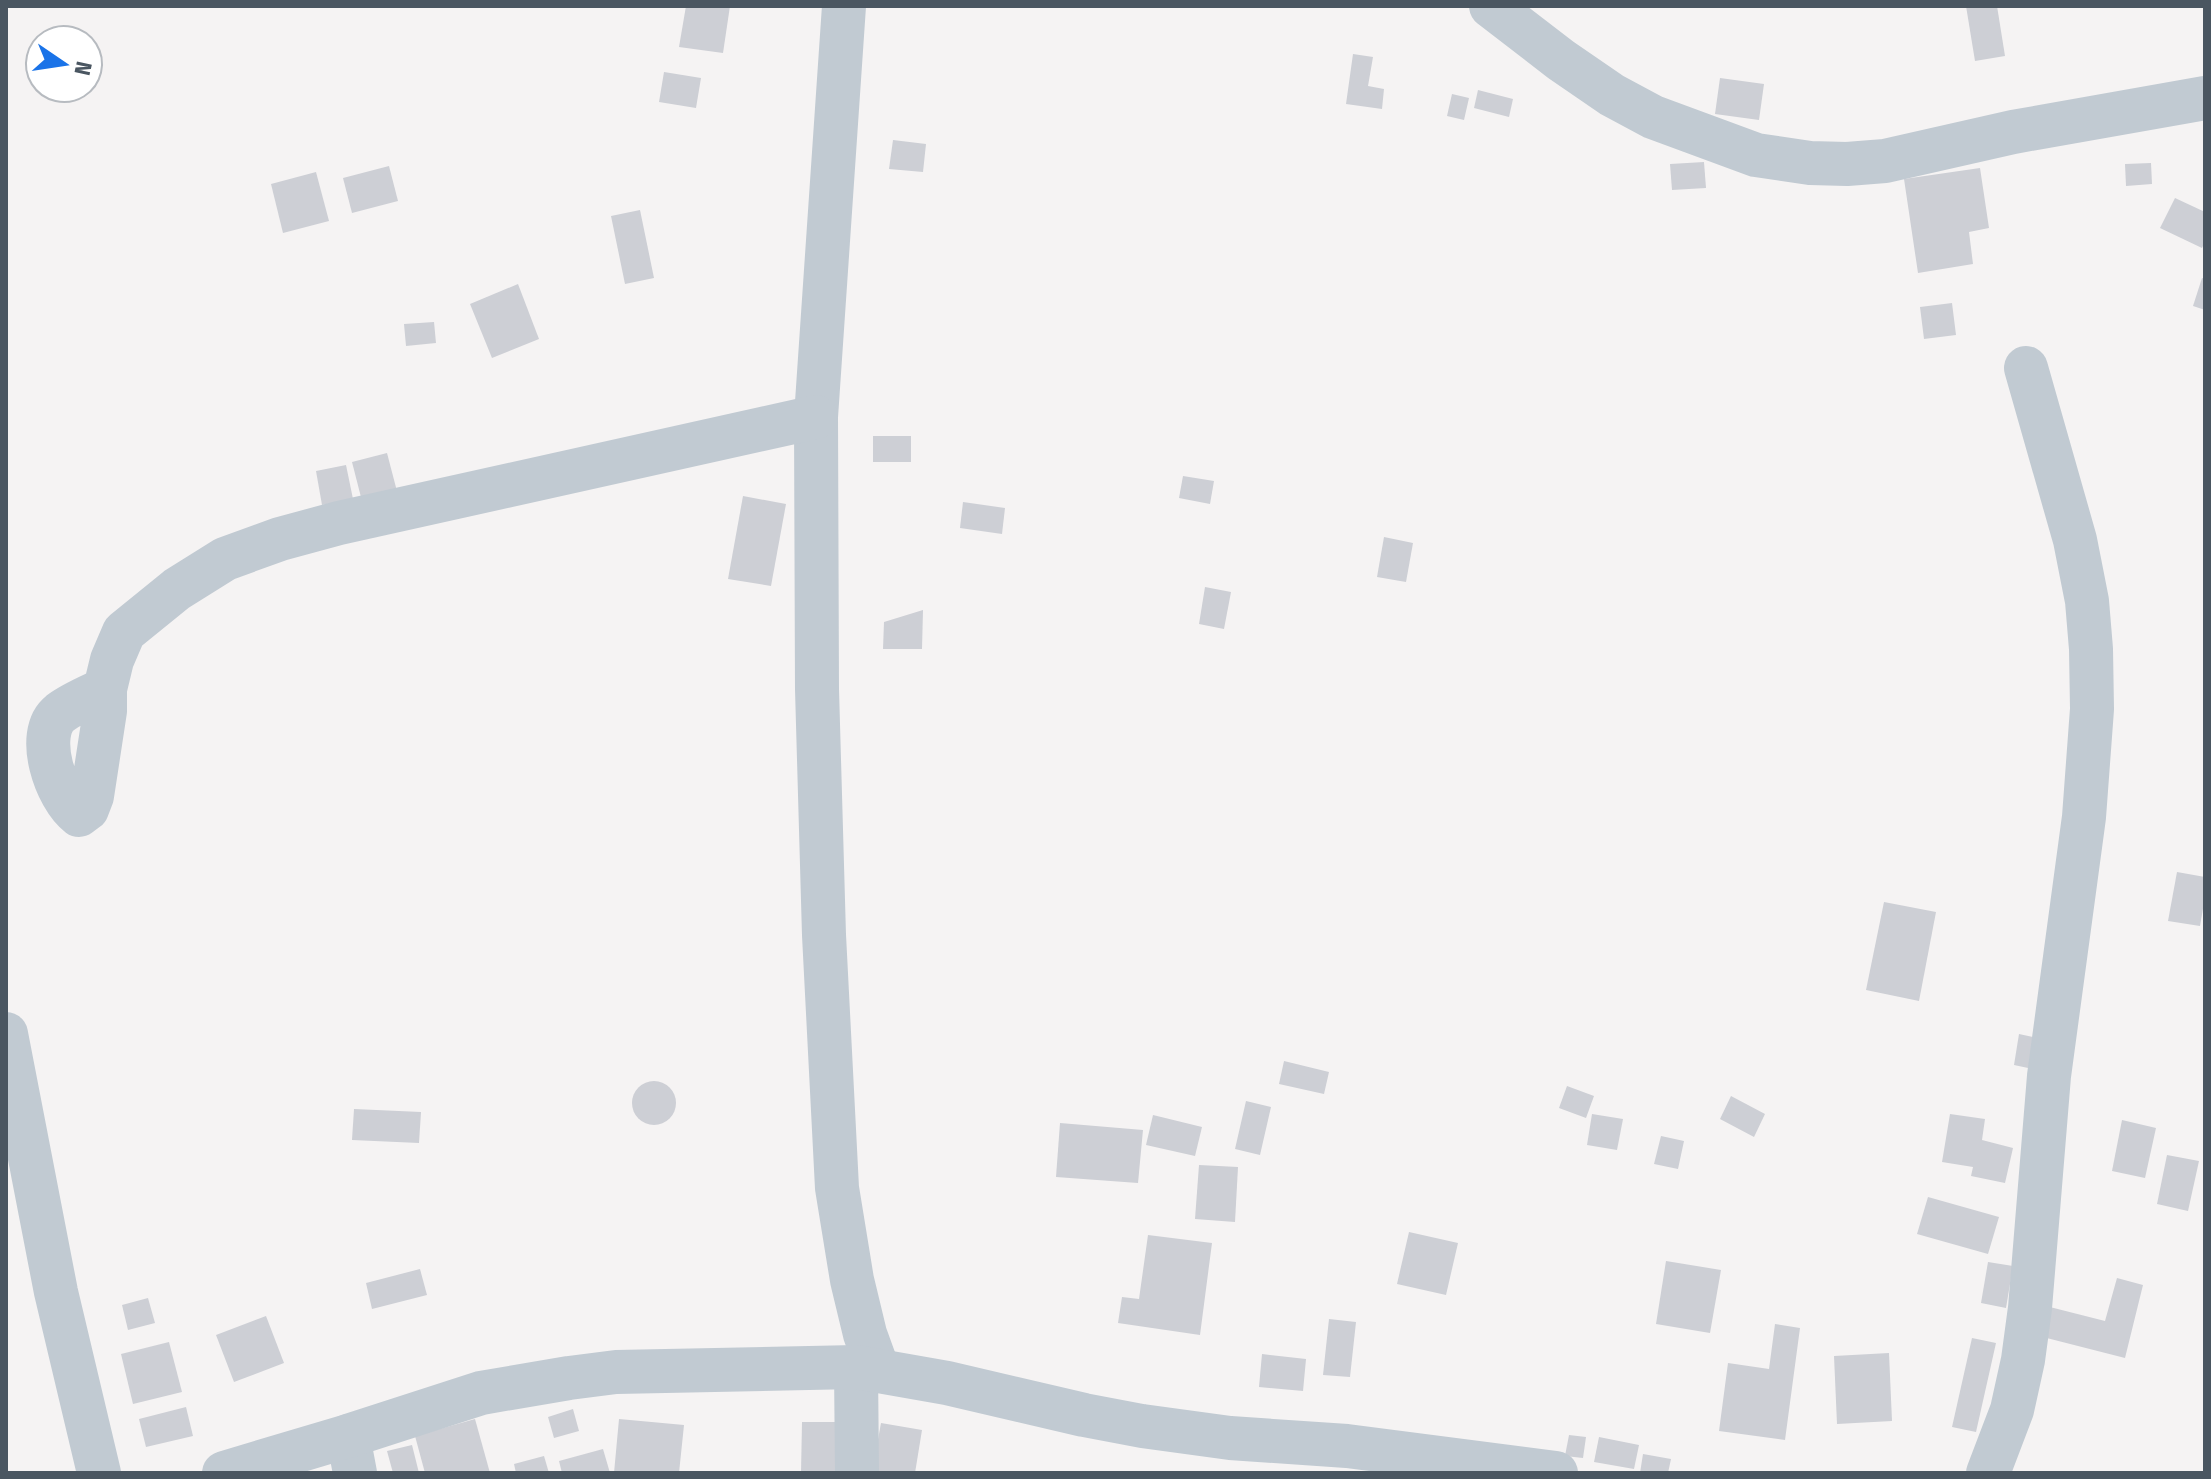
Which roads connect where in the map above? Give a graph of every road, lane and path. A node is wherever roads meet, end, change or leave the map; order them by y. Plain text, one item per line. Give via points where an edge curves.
1 (844, 6) edge
2 (1491, 6) edge
3 (2205, 98) edge
4 (2026, 368) dead end
5 (816, 417) junction
6 (105, 689) dead end
7 (6, 1034) edge
8 (867, 1369) junction
9 (352, 1455) edge
10 (1230, 1456) edge
11 (99, 1473) edge
12 (224, 1473) edge
13 (857, 1473) edge
14 (1556, 1473) edge
15 (1988, 1473) edge

1 - 5 street
2 - 3 street via 1612,95 1653,117 1756,155 1810,163 1885,161
4 - 15 street via 2084,586 2092,709 2084,817 2049,1076 2023,1360 2012,1410
5 - 6 street via 339,523 225,559 124,632
5 - 8 street via 824,935 837,1188
7 - 11 street via 56,1292
8 - 9 street via 616,1372 569,1378 481,1393
8 - 10 street via 1142,1426
8 - 13 street
9 - 12 street
10 - 14 street via 1347,1446

